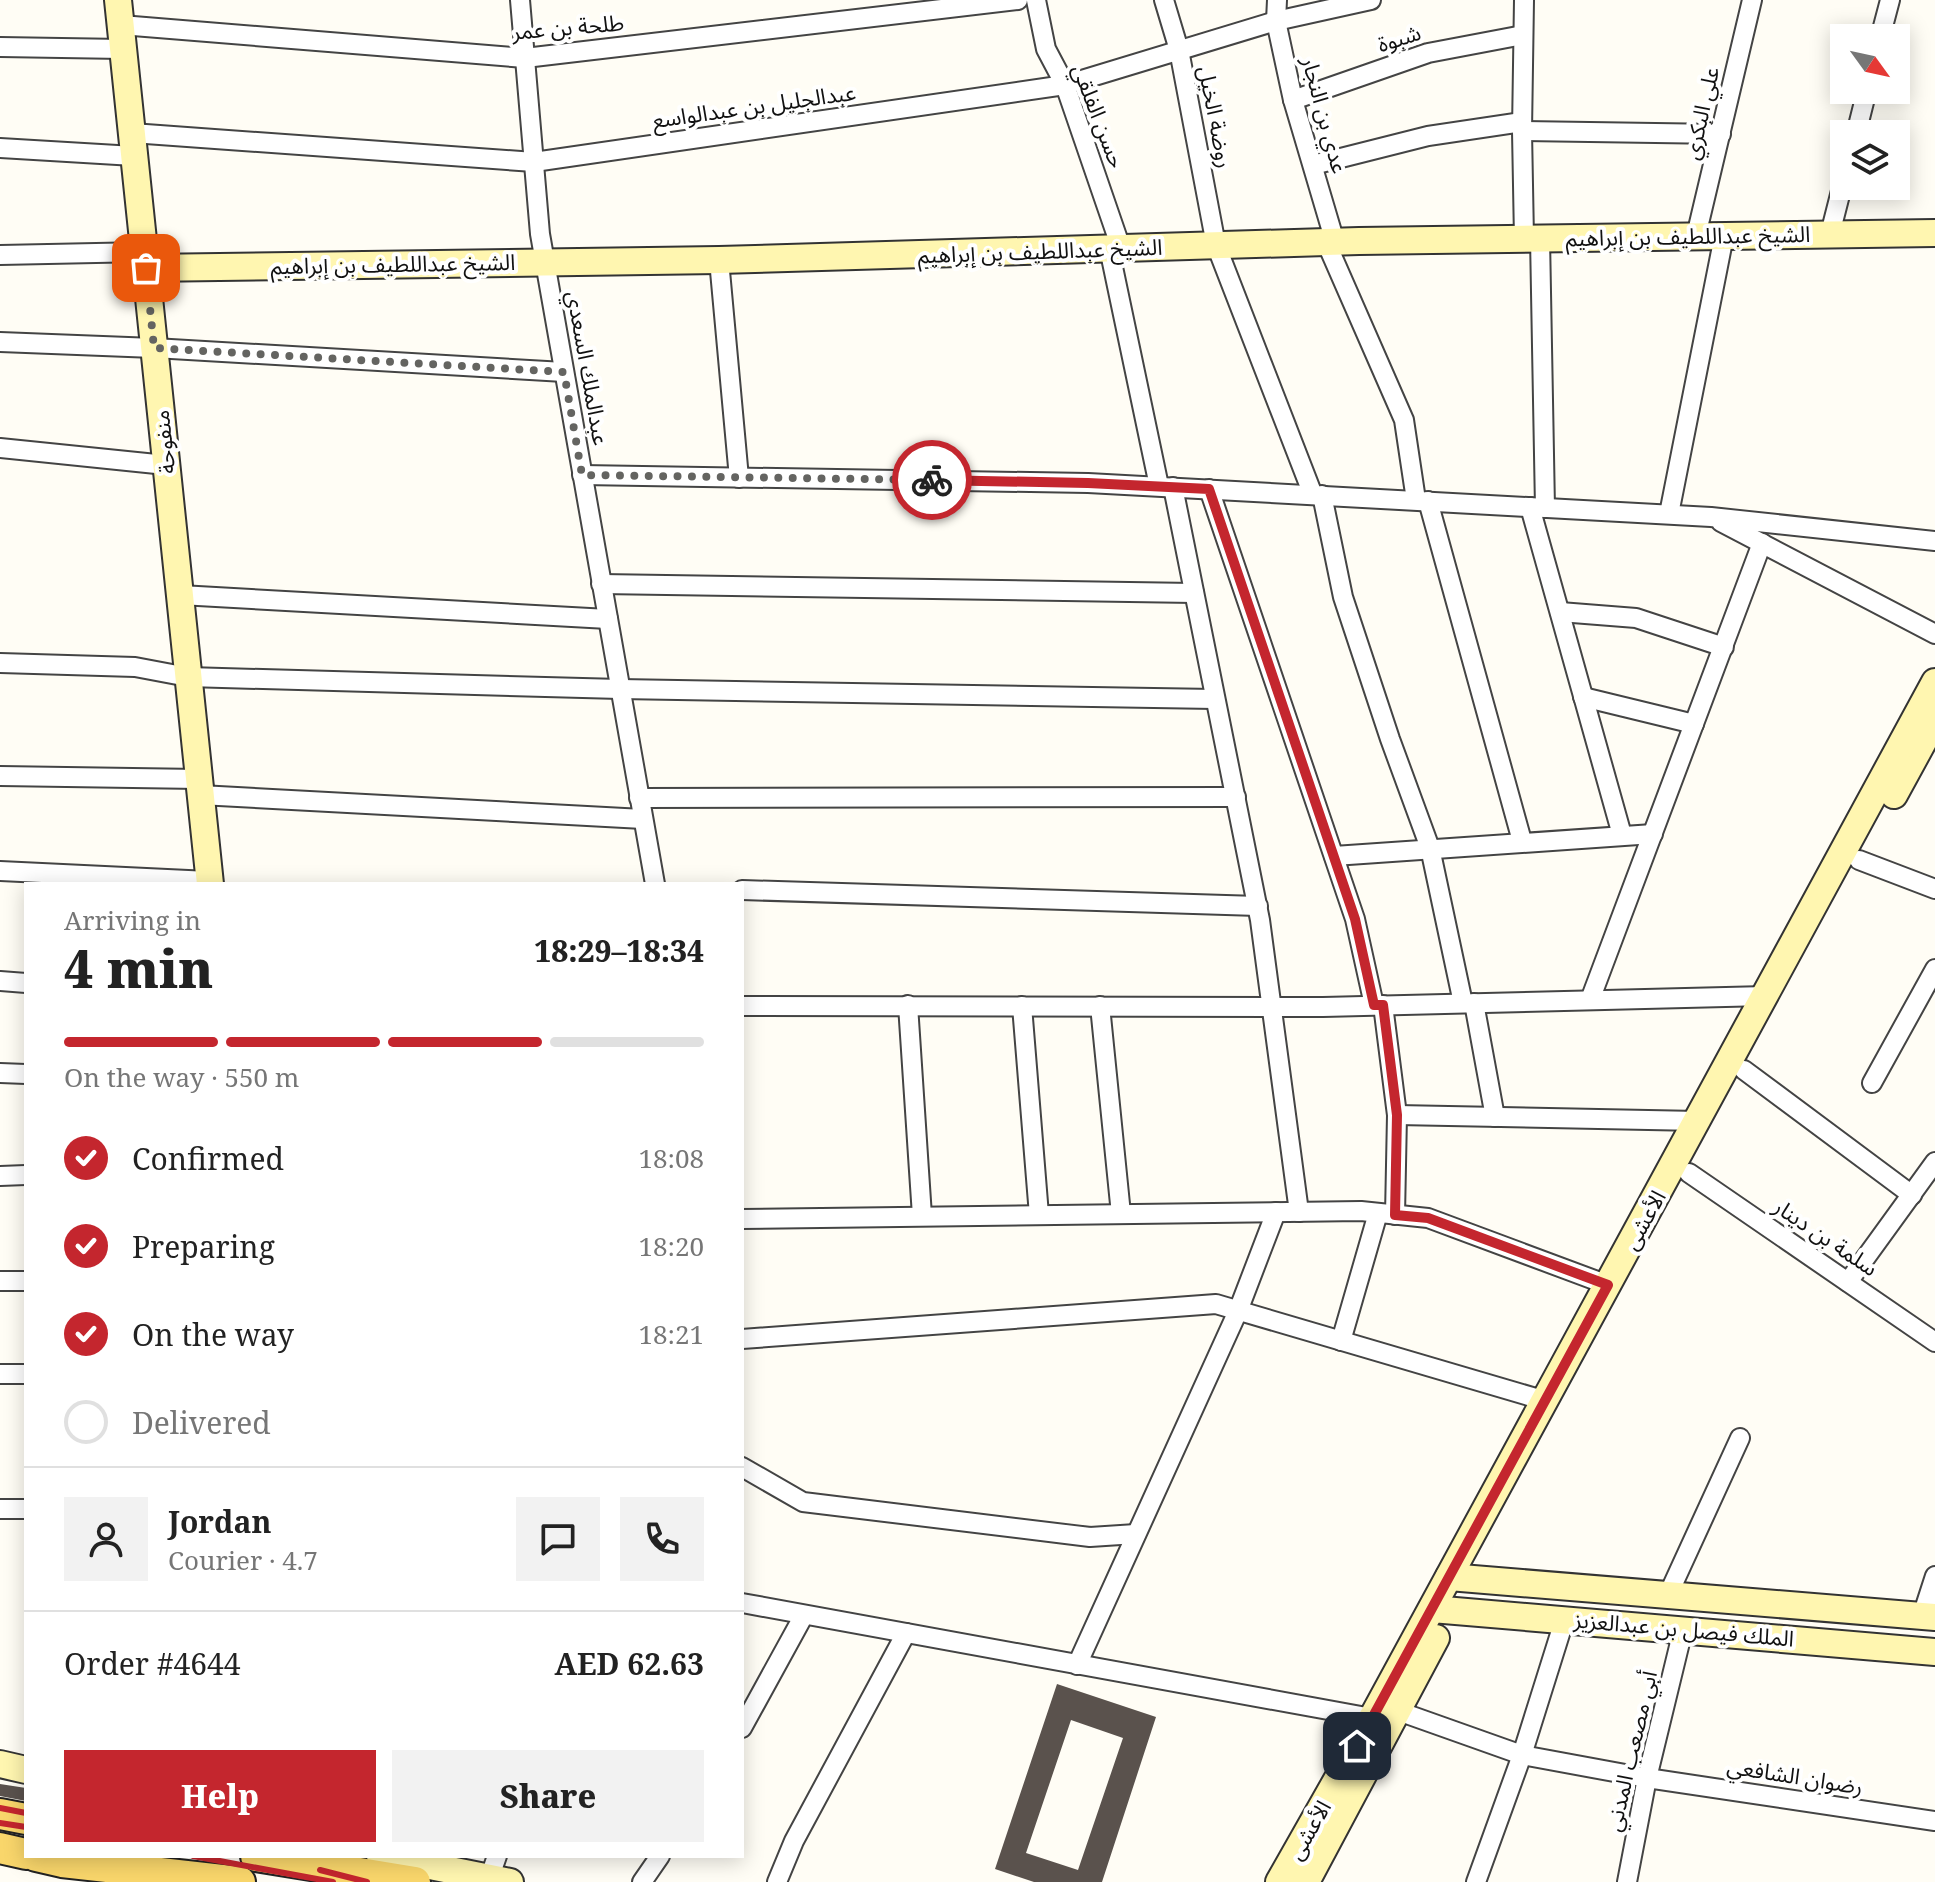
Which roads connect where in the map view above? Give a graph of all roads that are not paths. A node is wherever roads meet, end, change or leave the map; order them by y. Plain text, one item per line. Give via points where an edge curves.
1 (520, 0) edge
2 (1018, 0) edge
3 (1036, 0) edge
4 (1164, 0) edge
5 (1277, 0) edge
6 (1371, 0) edge
7 (1524, 0) edge
8 (1752, 0) edge
9 (1890, 0) edge
10 (1276, 21) junction
11 (1884, 24) edge
12 (120, 25) edge
13 (1523, 35) junction
14 (0, 47) edge
15 (1179, 50) junction
16 (525, 58) junction
17 (1065, 85) junction
18 (1293, 100) junction
19 (1522, 127) junction
20 (1721, 134) junction
21 (133, 144) junction
22 (0, 148) edge
23 (534, 162) junction
24 (1313, 165) junction
25 (1839, 200) edge
26 (1935, 233) edge
27 (1830, 234) junction
28 (1696, 236) junction
29 (1724, 236) junction
30 (1532, 239) junction
31 (1330, 242) junction
32 (1216, 245) junction
33 (1115, 248) junction
34 (0, 255) edge
35 (145, 260) junction
36 (719, 260) junction
37 (544, 261) junction
38 (0, 342) edge
39 (154, 348) junction
40 (564, 372) junction
41 (0, 448) edge
42 (166, 465) junction
43 (582, 475) junction
44 (739, 478) junction
45 (1166, 487) junction
46 (1209, 489) junction
47 (1318, 495) junction
48 (1422, 501) junction
49 (1537, 507) junction
50 (1669, 514) junction
51 (1711, 517) junction
52 (1935, 541) edge
53 (1762, 543) junction
54 (601, 584) junction
55 (1194, 593) junction
56 (180, 595) junction
57 (1560, 612) junction
58 (608, 619) junction
59 (1935, 634) edge
60 (1724, 647) junction
61 (0, 663) edge
62 (188, 677) junction
63 (1935, 682) edge
64 (620, 689) junction
65 (1583, 697) junction
66 (1215, 699) junction
67 (1935, 720) edge
68 (1694, 724) junction
69 (0, 776) edge
70 (200, 787) junction
71 (1236, 797) junction
72 (639, 798) junction
73 (643, 819) junction
74 (1653, 834) junction
75 (1622, 835) junction
76 (1522, 841) junction
77 (1430, 848) junction
78 (1334, 856) junction
79 (1859, 860) junction
80 (0, 871) edge
81 (192, 882) edge
82 (210, 882) edge
83 (655, 882) edge
84 (1935, 889) edge
85 (744, 890) edge
86 (1258, 906) junction
87 (1935, 969) edge
88 (0, 981) edge
89 (24, 983) edge
90 (1766, 996) junction
91 (1590, 1000) junction
92 (1468, 1003) junction
93 (908, 1005) junction
94 (1378, 1005) junction
95 (744, 1006) edge
96 (1022, 1006) junction
97 (1100, 1006) junction
98 (1270, 1006) junction
99 (1744, 1070) junction
100 (0, 1073) edge
101 (24, 1074) edge
102 (1872, 1083) dead end
103 (1397, 1115) junction
104 (1495, 1117) junction
105 (1698, 1121) junction
106 (1935, 1162) edge
107 (1689, 1173) junction
108 (24, 1175) edge
109 (0, 1176) edge
110 (1912, 1195) junction
111 (1276, 1212) junction
112 (1299, 1212) junction
113 (1121, 1214) junction
114 (1387, 1214) junction
115 (1039, 1215) junction
116 (922, 1216) junction
117 (744, 1219) edge
118 (0, 1281) edge
119 (24, 1281) edge
120 (1848, 1282) junction
121 (1608, 1285) junction
122 (1238, 1311) junction
123 (744, 1339) edge
124 (1341, 1341) junction
125 (1935, 1342) edge
126 (0, 1374) edge
127 (24, 1374) edge
128 (1546, 1401) junction
129 (1740, 1438) dead end
130 (744, 1468) edge
131 (0, 1509) edge
132 (24, 1509) edge
133 (1136, 1534) junction
134 (1935, 1576) edge
135 (1459, 1578) junction
136 (1668, 1595) junction
137 (744, 1603) edge
138 (1442, 1610) junction
139 (804, 1615) junction
140 (1929, 1617) edge
141 (1565, 1618) junction
142 (1683, 1630) junction
143 (906, 1633) junction
144 (1935, 1652) edge
145 (1077, 1665) junction
146 (1385, 1715) junction
147 (744, 1724) edge
148 (1522, 1755) junction
149 (0, 1764) edge
150 (24, 1770) edge
151 (1647, 1778) junction
152 (0, 1814) edge
153 (24, 1819) edge
154 (1935, 1821) edge
155 (0, 1848) edge
156 (24, 1854) edge
157 (45, 1858) edge
158 (292, 1858) edge
159 (659, 1858) edge
160 (400, 1864) edge
161 (499, 1872) edge
162 (240, 1882) edge
163 (642, 1882) edge
164 (777, 1882) edge
165 (1279, 1882) edge
166 (1306, 1882) edge
167 (1476, 1882) edge
168 (1627, 1882) edge

1 - 16 street, عبدالملك السعدي
2 - 16 street, طلحة بن عمر
3 - 17 street, حسن الفلقي via 1046,49
4 - 15 street, روضة الخيل
5 - 10 street, عدي بن النجار
6 - 10 street, عبدالجليل بن عبدالواسع
7 - 13 street
8 - 20 street, علي البكري
9 - 11 street
10 - 15 street, عبدالجليل بن عبدالواسع
10 - 18 street, عدي بن النجار
12 - 14 street, طلحة بن عمر
12 - 16 street, طلحة بن عمر
12 - 21 street, منفوحة
13 - 18 street, شبوة via 1428,53
13 - 19 street
15 - 17 street, عبدالجليل بن عبدالواسع
15 - 32 street, روضة الخيل
16 - 23 street, عبدالملك السعدي
17 - 23 street, عبدالجليل بن عبدالواسع
17 - 33 street, حسن الفلقي
18 - 24 street, عدي بن النجار
19 - 20 street
19 - 24 street via 1428,136
19 - 30 street
20 - 28 street, علي البكري
21 - 22 street, عبدالجليل بن عبدالواسع
21 - 23 street, عبدالجليل بن عبدالواسع
21 - 35 street, منفوحة
23 - 37 street, عبدالملك السعدي
24 - 31 street, عدي بن النجار
25 - 27 street
26 - 27 street, الشيخ عبداللطيف بن إبراهيم
27 - 29 street, الشيخ عبداللطيف بن إبراهيم
28 - 29 street, الشيخ عبداللطيف بن إبراهيم
28 - 30 street, الشيخ عبداللطيف بن إبراهيم
29 - 50 street
30 - 31 street, الشيخ عبداللطيف بن إبراهيم
30 - 49 street
31 - 32 street, الشيخ عبداللطيف بن إبراهيم
31 - 48 street, عدي بن النجار via 1404,420
32 - 33 street, الشيخ عبداللطيف بن إبراهيم
32 - 47 street, روضة الخيل
33 - 36 street, الشيخ عبداللطيف بن إبراهيم
33 - 45 street, حسن الفلقي
34 - 35 street
35 - 37 street, الشيخ عبداللطيف بن إبراهيم
35 - 39 street, منفوحة
36 - 37 street, الشيخ عبداللطيف بن إبراهيم
36 - 44 street
37 - 40 street, عبدالملك السعدي
38 - 39 street
39 - 40 street
39 - 42 street, منفوحة
40 - 43 street, عبدالملك السعدي
41 - 42 street
42 - 56 street, منفوحة
43 - 44 street
43 - 54 street, عبدالملك السعدي
44 - 45 street
45 - 46 street
45 - 55 street, حسن الفلقي
46 - 47 street
46 - 78 street
47 - 48 street
47 - 77 street, روضة الخيل via 1343,597
48 - 49 street
48 - 76 street, عدي بن النجار
49 - 50 street
49 - 57 street
50 - 51 street
51 - 52 street
51 - 53 street
53 - 59 street
53 - 60 street
54 - 55 street
54 - 58 street, عبدالملك السعدي
55 - 66 street, حسن الفلقي
56 - 58 street
56 - 62 street, منفوحة
57 - 60 street via 1636,618
57 - 65 street
58 - 64 street, عبدالملك السعدي
60 - 68 street
61 - 62 street via 135,667
62 - 64 street
62 - 70 street, منفوحة
63 - 90 street, الأعشى
64 - 66 street
64 - 72 street, عبدالملك السعدي
65 - 68 street
65 - 75 street
66 - 71 street, حسن الفلقي
67 - 79 street, الأعشى
68 - 74 street
69 - 70 street
70 - 73 street
70 - 82 street, منفوحة
71 - 72 street
71 - 86 street, حسن الفلقي
72 - 73 street, عبدالملك السعدي
73 - 83 street, عبدالملك السعدي
74 - 75 street
74 - 91 street
75 - 76 street
76 - 77 street
77 - 78 street
77 - 92 street, روضة الخيل
78 - 94 street
79 - 84 street
79 - 99 street, الأعشى
80 - 81 street
85 - 86 street
86 - 98 street, حسن الفلقي
87 - 102 street
88 - 89 street
90 - 91 street
90 - 105 street, الأعشى
91 - 92 street
92 - 94 street
92 - 104 street, روضة الخيل
93 - 95 street
93 - 96 street
93 - 116 street
94 - 98 street
94 - 103 street
96 - 97 street
96 - 115 street
97 - 98 street
97 - 113 street
98 - 112 street, حسن الفلقي
99 - 107 street, الأعشى
99 - 110 street
100 - 101 street
103 - 104 street
103 - 114 street
104 - 105 street
105 - 121 street, الأعشى
106 - 110 street
107 - 120 street, سلمة بن دينار
107 - 135 street, الأعشى
108 - 109 street
110 - 120 street
111 - 112 street
111 - 113 street
111 - 122 street
112 - 114 street
113 - 115 street
114 - 121 street via 1428,1218
114 - 124 street
115 - 116 street
116 - 117 street
118 - 119 street
120 - 125 street, سلمة بن دينار
121 - 128 street, الأعشى
122 - 123 street via 1216,1304
122 - 124 street
122 - 133 street
124 - 128 street
126 - 127 street
128 - 135 street, الأعشى
129 - 136 street
130 - 133 street via 803,1502 1090,1537
131 - 132 street
133 - 145 street
134 - 140 street
135 - 136 street, الملك فيصل بن عبدالعزيز
135 - 138 street, الأعشى
136 - 140 street, الملك فيصل بن عبدالعزيز
137 - 139 street, رضوان الشافعي
138 - 141 street, الملك فيصل بن عبدالعزيز
138 - 146 street, الأعشى
139 - 143 street, رضوان الشافعي
139 - 147 street
141 - 142 street, الملك فيصل بن عبدالعزيز
141 - 148 street
142 - 144 street, الملك فيصل بن عبدالعزيز
142 - 151 street, أبي مصعب المدني
143 - 145 street, رضوان الشافعي
143 - 164 street
145 - 146 street, رضوان الشافعي
146 - 148 street, رضوان الشافعي
146 - 165 street, الأعشى
146 - 166 street, الأعشى
148 - 151 street, رضوان الشافعي
148 - 167 street
149 - 150 street
151 - 154 street, رضوان الشافعي
151 - 168 street, أبي مصعب المدني
152 - 153 main road
155 - 156 main road
157 - 162 main road
158 - 160 main road
159 - 163 street
160 - 161 street

